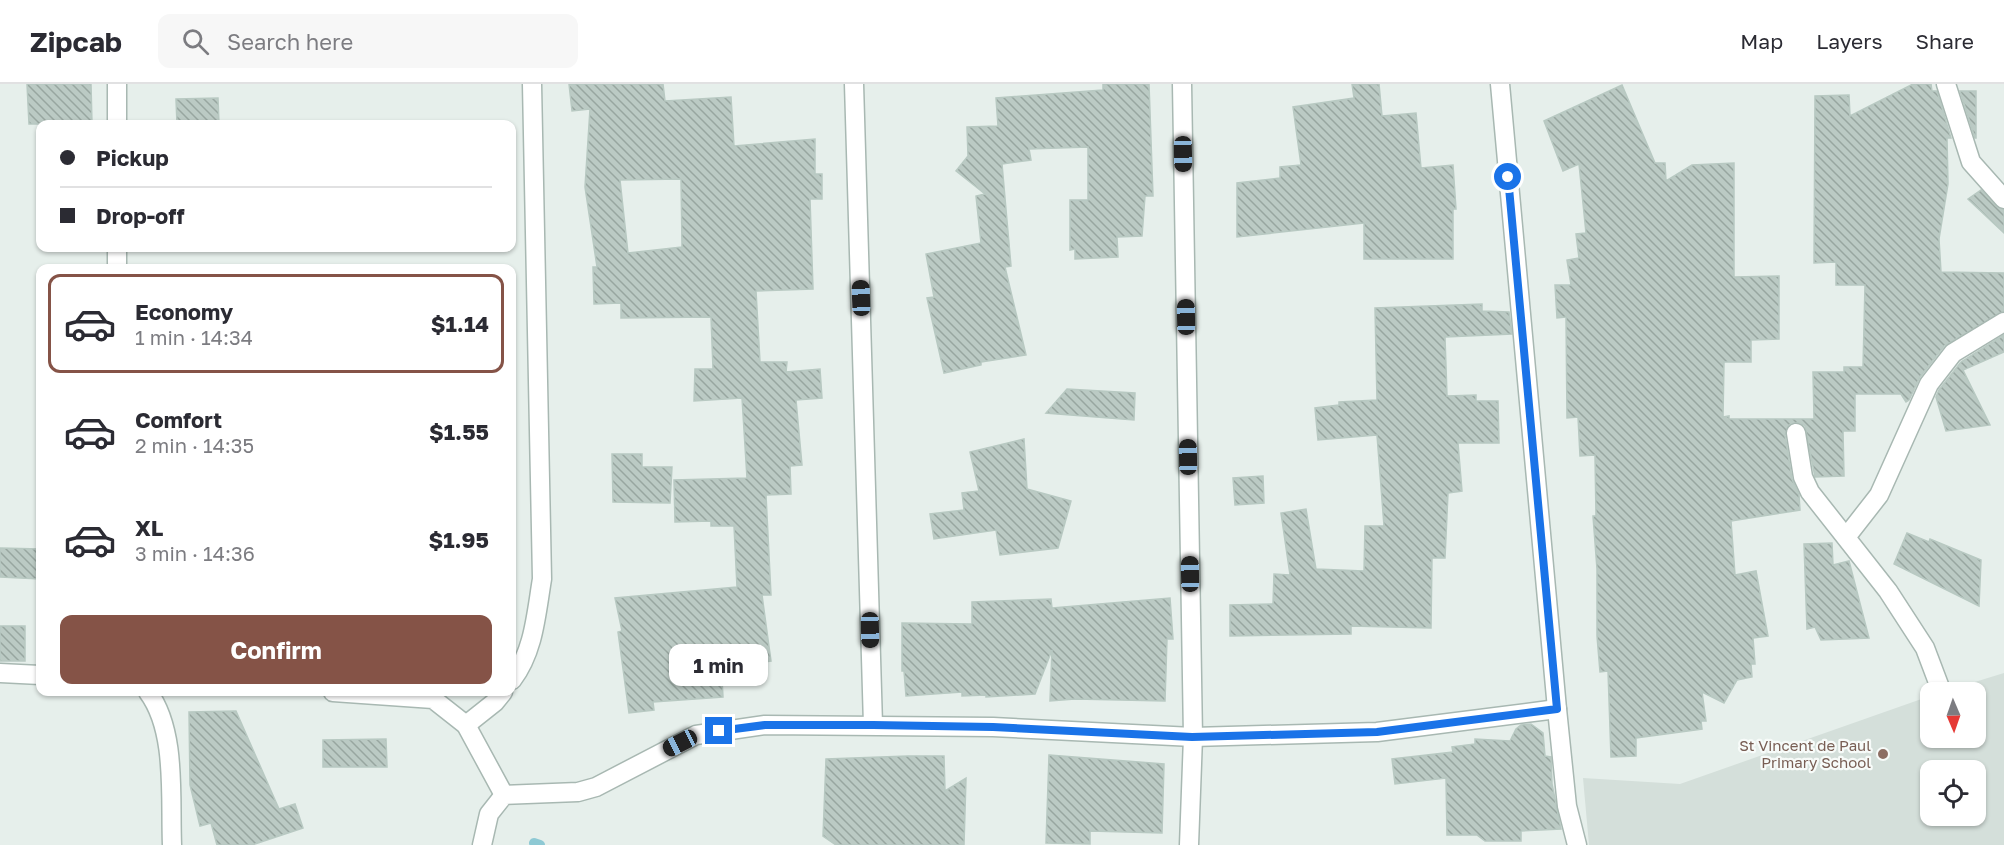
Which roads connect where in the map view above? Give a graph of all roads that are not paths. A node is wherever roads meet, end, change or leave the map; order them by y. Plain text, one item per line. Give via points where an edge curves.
1 (117, 84) edge
2 (532, 84) edge
3 (854, 84) edge
4 (1182, 84) edge
5 (1500, 84) edge
6 (1946, 84) edge
7 (117, 120) edge
8 (2004, 200) edge
9 (2004, 322) edge
10 (1797, 433) dead end
11 (1847, 536) junction
12 (0, 673) edge
13 (36, 675) edge
14 (516, 675) edge
15 (1938, 682) edge
16 (151, 696) edge
17 (390, 696) edge
18 (500, 696) edge
19 (1557, 709) junction
20 (466, 725) junction
21 (873, 725) junction
22 (1192, 737) junction
23 (504, 795) junction
24 (172, 845) edge
25 (482, 845) edge
26 (1189, 845) edge
27 (1577, 845) edge

1 - 7 street
2 - 14 street via 542,579 532,641
3 - 21 street
4 - 22 street
5 - 19 street
6 - 8 street via 1971,162
9 - 11 street via 1953,353 1929,384 1879,495
10 - 11 street via 1803,477 1810,492
11 - 15 street via 1924,648
12 - 13 street
16 - 24 street via 159,706 167,733
17 - 20 street via 433,699
18 - 20 street
19 - 22 street via 1377,732
19 - 27 street via 1567,806
20 - 23 street
21 - 22 street
21 - 23 street via 765,725 696,735 596,787 578,792
22 - 26 street
23 - 25 street via 489,814

